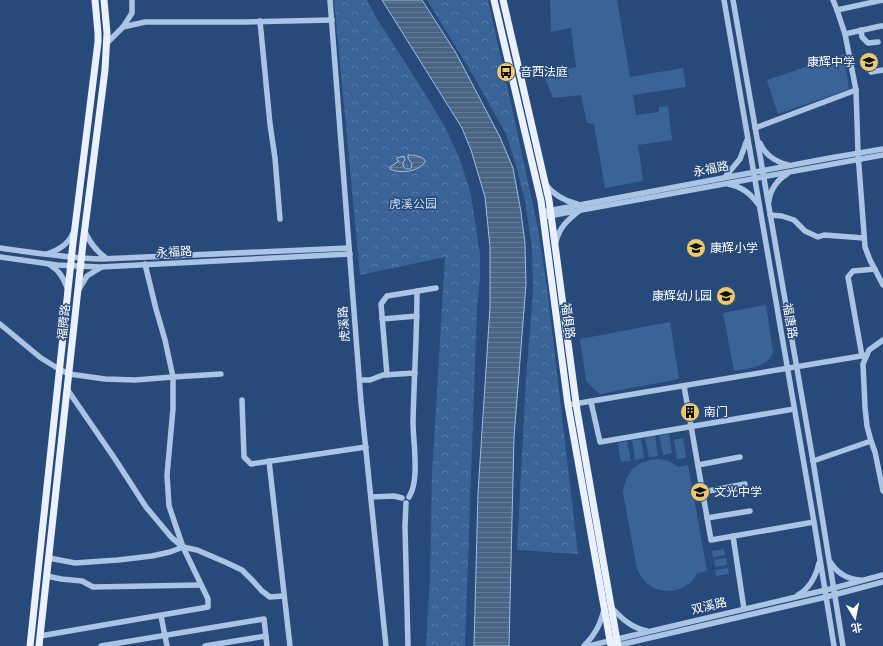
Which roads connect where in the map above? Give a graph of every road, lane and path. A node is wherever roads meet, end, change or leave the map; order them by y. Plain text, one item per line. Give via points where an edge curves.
1 (95, 0) edge
2 (104, 0) edge
3 (132, 0) edge
4 (330, 0) edge
5 (494, 0) edge
6 (503, 0) edge
7 (724, 0) edge
8 (733, 0) edge
9 (833, 0) edge
10 (883, 0) edge
11 (837, 10) junction
12 (332, 20) junction
13 (260, 22) junction
14 (883, 26) edge
15 (124, 27) junction
16 (861, 30) junction
17 (845, 34) junction
18 (878, 42) dead end
19 (107, 43) junction
20 (883, 70) edge
21 (871, 72) dead end
22 (856, 90) junction
23 (755, 128) junction
24 (757, 138) junction
25 (748, 139) junction
26 (883, 149) edge
27 (858, 153) junction
28 (883, 155) edge
29 (859, 160) junction
30 (789, 165) junction
31 (763, 170) junction
32 (790, 172) junction
33 (754, 175) junction
34 (764, 177) junction
35 (725, 180) junction
36 (545, 185) junction
37 (769, 205) junction
38 (759, 206) junction
39 (580, 207) junction
40 (550, 213) junction
41 (543, 214) junction
42 (770, 214) junction
43 (280, 219) dead end
44 (74, 231) junction
45 (85, 232) junction
46 (864, 238) junction
47 (555, 247) junction
48 (0, 248) edge
49 (350, 251) junction
50 (46, 255) junction
51 (0, 256) edge
52 (71, 258) junction
53 (82, 258) junction
54 (106, 258) junction
55 (46, 263) junction
56 (145, 264) junction
57 (70, 266) junction
58 (81, 266) junction
59 (102, 267) junction
60 (874, 269) junction
61 (883, 285) edge
62 (436, 288) dead end
63 (68, 290) junction
64 (78, 291) junction
65 (417, 291) junction
66 (417, 316) junction
67 (382, 319) junction
68 (0, 324) edge
69 (883, 340) edge
70 (864, 355) junction
71 (797, 367) junction
72 (59, 369) junction
73 (787, 369) junction
74 (415, 373) junction
75 (69, 374) junction
76 (221, 374) dead end
77 (387, 375) junction
78 (173, 377) junction
79 (360, 380) junction
80 (684, 386) junction
81 (67, 388) junction
82 (242, 400) dead end
83 (591, 402) junction
84 (576, 404) junction
85 (568, 405) junction
86 (794, 409) junction
87 (691, 427) junction
88 (871, 441) junction
89 (366, 447) junction
90 (740, 457) dead end
91 (883, 459) edge
92 (270, 461) junction
93 (813, 461) junction
94 (878, 463) junction
95 (698, 465) junction
96 (745, 484) dead end
97 (703, 492) junction
98 (883, 492) edge
99 (371, 497) junction
100 (404, 501) junction
101 (750, 511) dead end
102 (707, 518) junction
103 (814, 522) junction
104 (732, 536) junction
105 (182, 547) junction
106 (49, 558) junction
107 (829, 560) junction
108 (820, 561) junction
109 (883, 575) edge
110 (47, 576) junction
111 (862, 581) junction
112 (883, 582) edge
113 (201, 585) junction
114 (834, 588) junction
115 (825, 590) junction
116 (835, 595) junction
117 (284, 596) junction
118 (795, 597) junction
119 (826, 597) junction
120 (608, 608) junction
121 (744, 609) junction
122 (161, 616) junction
123 (650, 631) junction
124 (40, 636) junction
125 (266, 636) junction
126 (651, 638) junction
127 (615, 644) edge
128 (30, 646) edge
129 (39, 646) edge
130 (101, 646) edge
131 (167, 646) edge
132 (208, 646) edge
133 (267, 646) edge
134 (290, 646) edge
135 (386, 646) edge
136 (408, 646) edge
137 (584, 646) edge
138 (589, 646) edge
139 (638, 646) edge
140 (834, 646) edge
141 (843, 646) edge

1 - 44 main road, 福腾路 via 98,42
2 - 19 main road, 福腾路
3 - 15 street via 132,13
4 - 12 street, 虎溪路
5 - 41 main road, 福俱路
6 - 36 main road, 福俱路
7 - 25 street, 福唐路
8 - 23 street, 福唐路
9 - 11 street
10 - 11 street
11 - 17 street
12 - 13 street
12 - 49 street, 虎溪路
13 - 15 street via 145,22
13 - 43 street
14 - 16 street
15 - 19 street
16 - 17 street
16 - 18 street via 862,37 868,43
17 - 22 street
19 - 45 main road, 福腾路
20 - 21 street
22 - 23 street
22 - 27 street
23 - 24 street, 福唐路
24 - 30 street via 766,153
24 - 31 street, 福唐路
25 - 33 street, 福唐路
25 - 35 street via 740,159
26 - 27 street, 永福路
27 - 29 street
27 - 30 street, 永福路
28 - 29 street, 永福路
29 - 32 street, 永福路
29 - 46 street
30 - 31 street, 永福路
31 - 33 street, 永福路
31 - 34 street, 福唐路
32 - 34 street, 永福路
32 - 37 street via 778,181 772,190
33 - 34 street, 永福路
33 - 35 street, 永福路
33 - 38 street, 福唐路
34 - 37 street, 福唐路
35 - 38 street via 749,194
35 - 39 street, 永福路
36 - 39 street via 557,195
36 - 40 main road, 福俱路
37 - 42 street, 福唐路
38 - 73 street, 福唐路
39 - 40 street, 永福路
39 - 47 street via 558,234
40 - 41 street, 永福路
40 - 47 main road, 福俱路
41 - 85 main road, 福俱路
42 - 46 street via 794,220 805,230 818,236 824,234
42 - 71 street, 福唐路
44 - 50 street via 63,246
44 - 52 main road, 福腾路
45 - 53 main road, 福腾路
45 - 54 street via 92,245
46 - 60 street via 866,251
47 - 84 main road, 福俱路
48 - 50 street, 永福路
49 - 54 street, 永福路
49 - 56 street, 永福路
49 - 79 street, 虎溪路
50 - 52 street, 永福路
51 - 55 street, 永福路
52 - 53 street, 永福路
52 - 57 main road, 福腾路
53 - 54 street, 永福路
53 - 58 main road, 福腾路
55 - 57 street, 永福路
55 - 63 street via 60,273
56 - 59 street, 永福路
56 - 78 street
57 - 58 street, 永福路
57 - 63 main road, 福腾路
58 - 59 street, 永福路
58 - 64 main road, 福腾路
59 - 64 street via 87,276
60 - 61 street
60 - 70 street via 853,271 848,278
62 - 65 street
63 - 72 main road, 福腾路
64 - 75 main road, 福腾路
65 - 66 street
65 - 67 street via 387,296 381,304
66 - 67 street
66 - 74 street
67 - 77 street
68 - 72 street via 41,358
69 - 70 street
70 - 71 street
70 - 88 street via 865,407
71 - 73 street
71 - 93 street, 福唐路
72 - 75 street
72 - 128 main road, 福腾路
73 - 80 street
73 - 86 street, 福唐路
74 - 77 street
74 - 100 street via 414,476 409,501
75 - 78 street via 135,380
75 - 81 main road, 福腾路
76 - 78 street
77 - 79 street
78 - 105 street via 167,475 169,506
79 - 89 street, 虎溪路
80 - 83 street
80 - 87 street
81 - 105 street via 146,507
81 - 106 main road, 福腾路
82 - 92 street via 244,457 251,464
83 - 84 street
83 - 87 street via 600,442
84 - 85 street
84 - 120 main road, 福俱路
85 - 120 main road, 福俱路
86 - 87 street
86 - 103 street, 福唐路
87 - 95 street
88 - 93 street
88 - 94 street
89 - 92 street
89 - 99 street, 虎溪路
90 - 95 street
91 - 94 street
92 - 117 street
93 - 107 street, 福唐路
94 - 98 street
95 - 97 street
96 - 97 street
97 - 102 street
99 - 100 street via 394,496
99 - 135 street, 虎溪路
100 - 136 street
101 - 102 street
102 - 104 street via 711,540
103 - 104 street
103 - 108 street, 福唐路
104 - 121 street
105 - 106 street via 152,556 118,560 75,563
105 - 113 street
105 - 117 street via 197,550 242,570 270,597
106 - 110 main road, 福腾路
107 - 111 street via 840,574
107 - 114 street, 福唐路
108 - 115 street, 福唐路
108 - 118 street via 814,579 804,592
109 - 111 street, 双溪路
110 - 113 street via 82,580 93,587
110 - 124 main road, 福腾路
111 - 114 street, 双溪路
112 - 116 street, 双溪路
113 - 122 street via 208,599 208,607
114 - 115 street, 双溪路
114 - 116 street, 福唐路
115 - 118 street, 双溪路
115 - 119 street, 福唐路
116 - 119 street, 双溪路
116 - 141 street, 福唐路
117 - 134 street
118 - 121 street, 双溪路
119 - 126 street, 双溪路
119 - 140 street, 福唐路
120 - 123 street via 631,625
120 - 127 main road, 福俱路
120 - 137 street via 599,627
121 - 123 street, 双溪路
122 - 124 street
122 - 131 street
123 - 127 street, 双溪路
124 - 129 main road, 福腾路
125 - 130 street via 264,619
125 - 132 street
125 - 133 street
126 - 127 street, 双溪路
126 - 139 street
127 - 138 street, 双溪路

